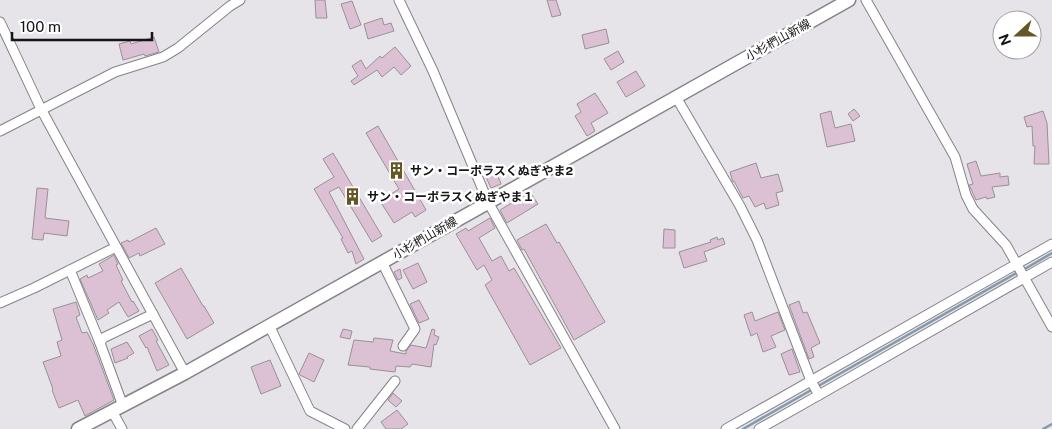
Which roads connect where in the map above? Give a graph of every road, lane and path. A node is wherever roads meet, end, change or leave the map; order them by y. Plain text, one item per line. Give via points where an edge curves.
1 (240, 0) edge
2 (399, 0) edge
3 (849, 0) edge
4 (866, 0) edge
5 (0, 22) edge
6 (676, 97) junction
7 (41, 109) junction
8 (0, 131) edge
9 (488, 202) junction
10 (1052, 244) edge
11 (116, 247) junction
12 (382, 262) junction
13 (1052, 262) edge
14 (1017, 264) junction
15 (70, 270) junction
16 (1024, 278) junction
17 (0, 303) edge
18 (153, 314) junction
19 (269, 325) junction
20 (1052, 327) edge
21 (100, 343) junction
22 (402, 346) dead end
23 (185, 373) junction
24 (395, 381) dead end
25 (811, 381) junction
26 (819, 395) junction
27 (117, 408) junction
28 (78, 429) edge
29 (122, 429) edge
30 (345, 429) edge
31 (357, 429) edge
32 (615, 429) edge
33 (726, 429) edge
34 (759, 429) edge

1 - 7 street via 163,57 116,72
2 - 9 street
3 - 6 main road, 小杉椚山新線
4 - 14 street via 955,157 969,202 1006,245
5 - 7 street
6 - 9 main road, 小杉椚山新線
6 - 25 street via 757,240
7 - 8 street
7 - 11 street
9 - 12 main road, 小杉椚山新線
9 - 32 street
10 - 14 street
11 - 15 street
11 - 18 street
12 - 19 main road, 小杉椚山新線
12 - 22 street via 415,329
13 - 16 street
14 - 16 street
14 - 25 street
15 - 17 street
15 - 21 street
16 - 20 street
16 - 26 street
18 - 21 street via 103,338
18 - 23 street
19 - 23 main road, 小杉椚山新線
19 - 30 street via 310,411
21 - 27 street
23 - 27 main road, 小杉椚山新線
24 - 31 street
25 - 26 street
25 - 33 street
26 - 34 street
27 - 28 main road, 小杉椚山新線
27 - 29 street

